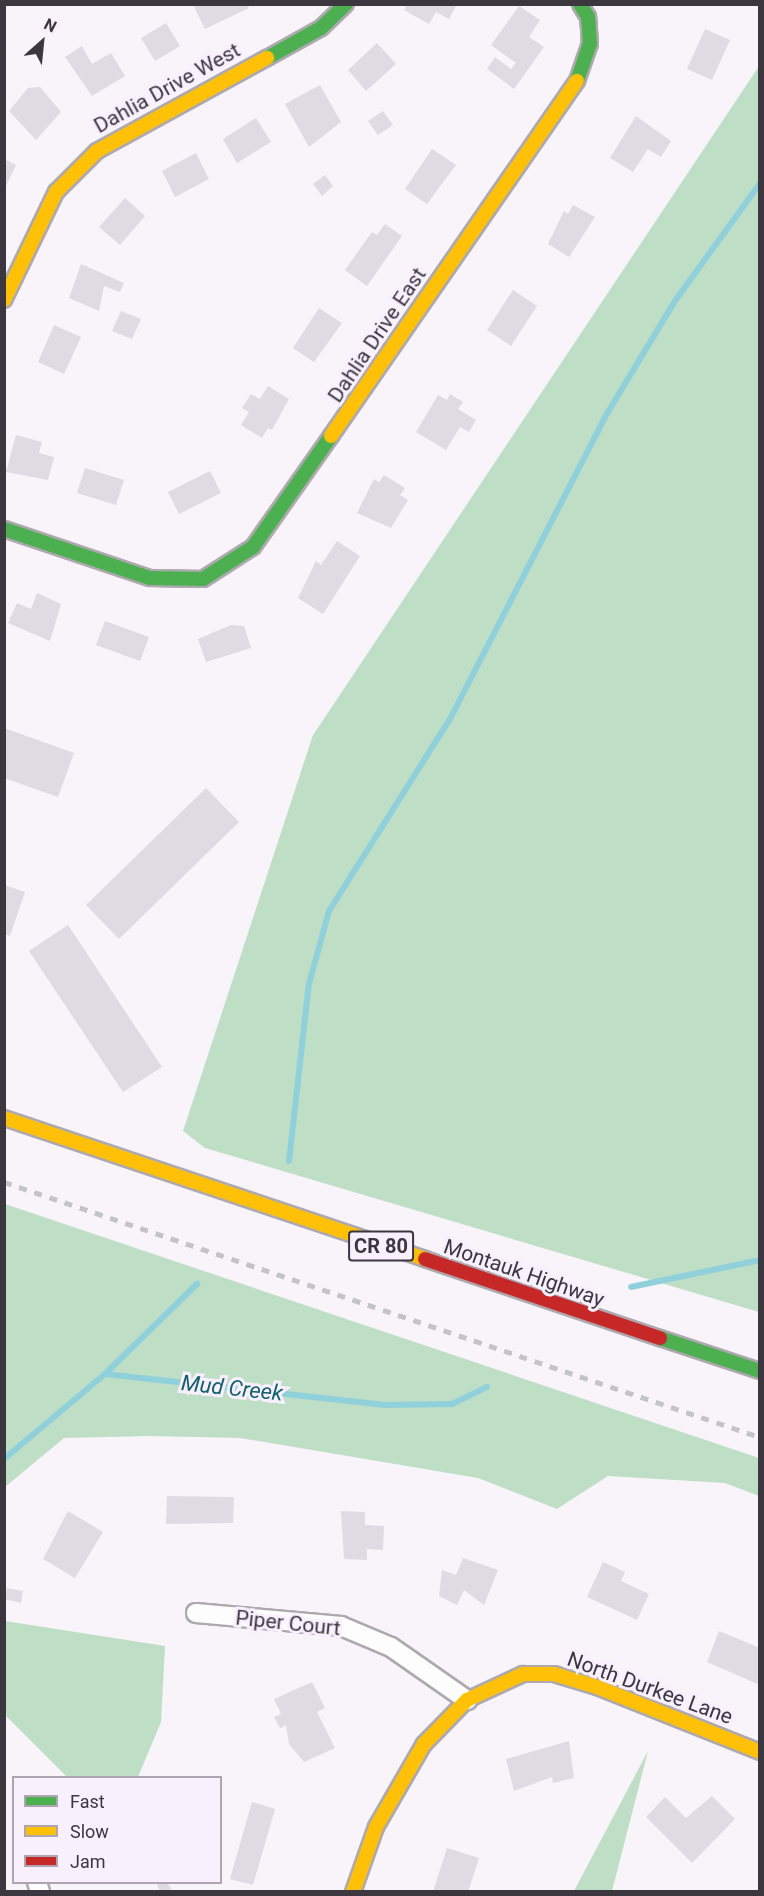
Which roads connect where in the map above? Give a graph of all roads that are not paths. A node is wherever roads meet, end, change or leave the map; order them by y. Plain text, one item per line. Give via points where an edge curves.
1 (346, 4) edge
2 (580, 4) edge
3 (4, 300) edge
4 (4, 529) edge
5 (4, 1118) edge
6 (759, 1371) edge
7 (196, 1613) dead end
8 (467, 1700) junction
9 (759, 1752) edge
10 (353, 1892) edge

1 - 3 street, Dahlia Drive West via 321,28 97,151 56,192
2 - 4 street, Dahlia Drive East via 588,17 585,68 269,528 229,564 203,579 150,578
5 - 6 street, Montauk Highway / CR 80
7 - 8 street, Piper Court via 341,1626 391,1647
8 - 9 street, North Durkee Lane via 523,1674 554,1674
8 - 10 street, North Durkee Lane via 399,1781

